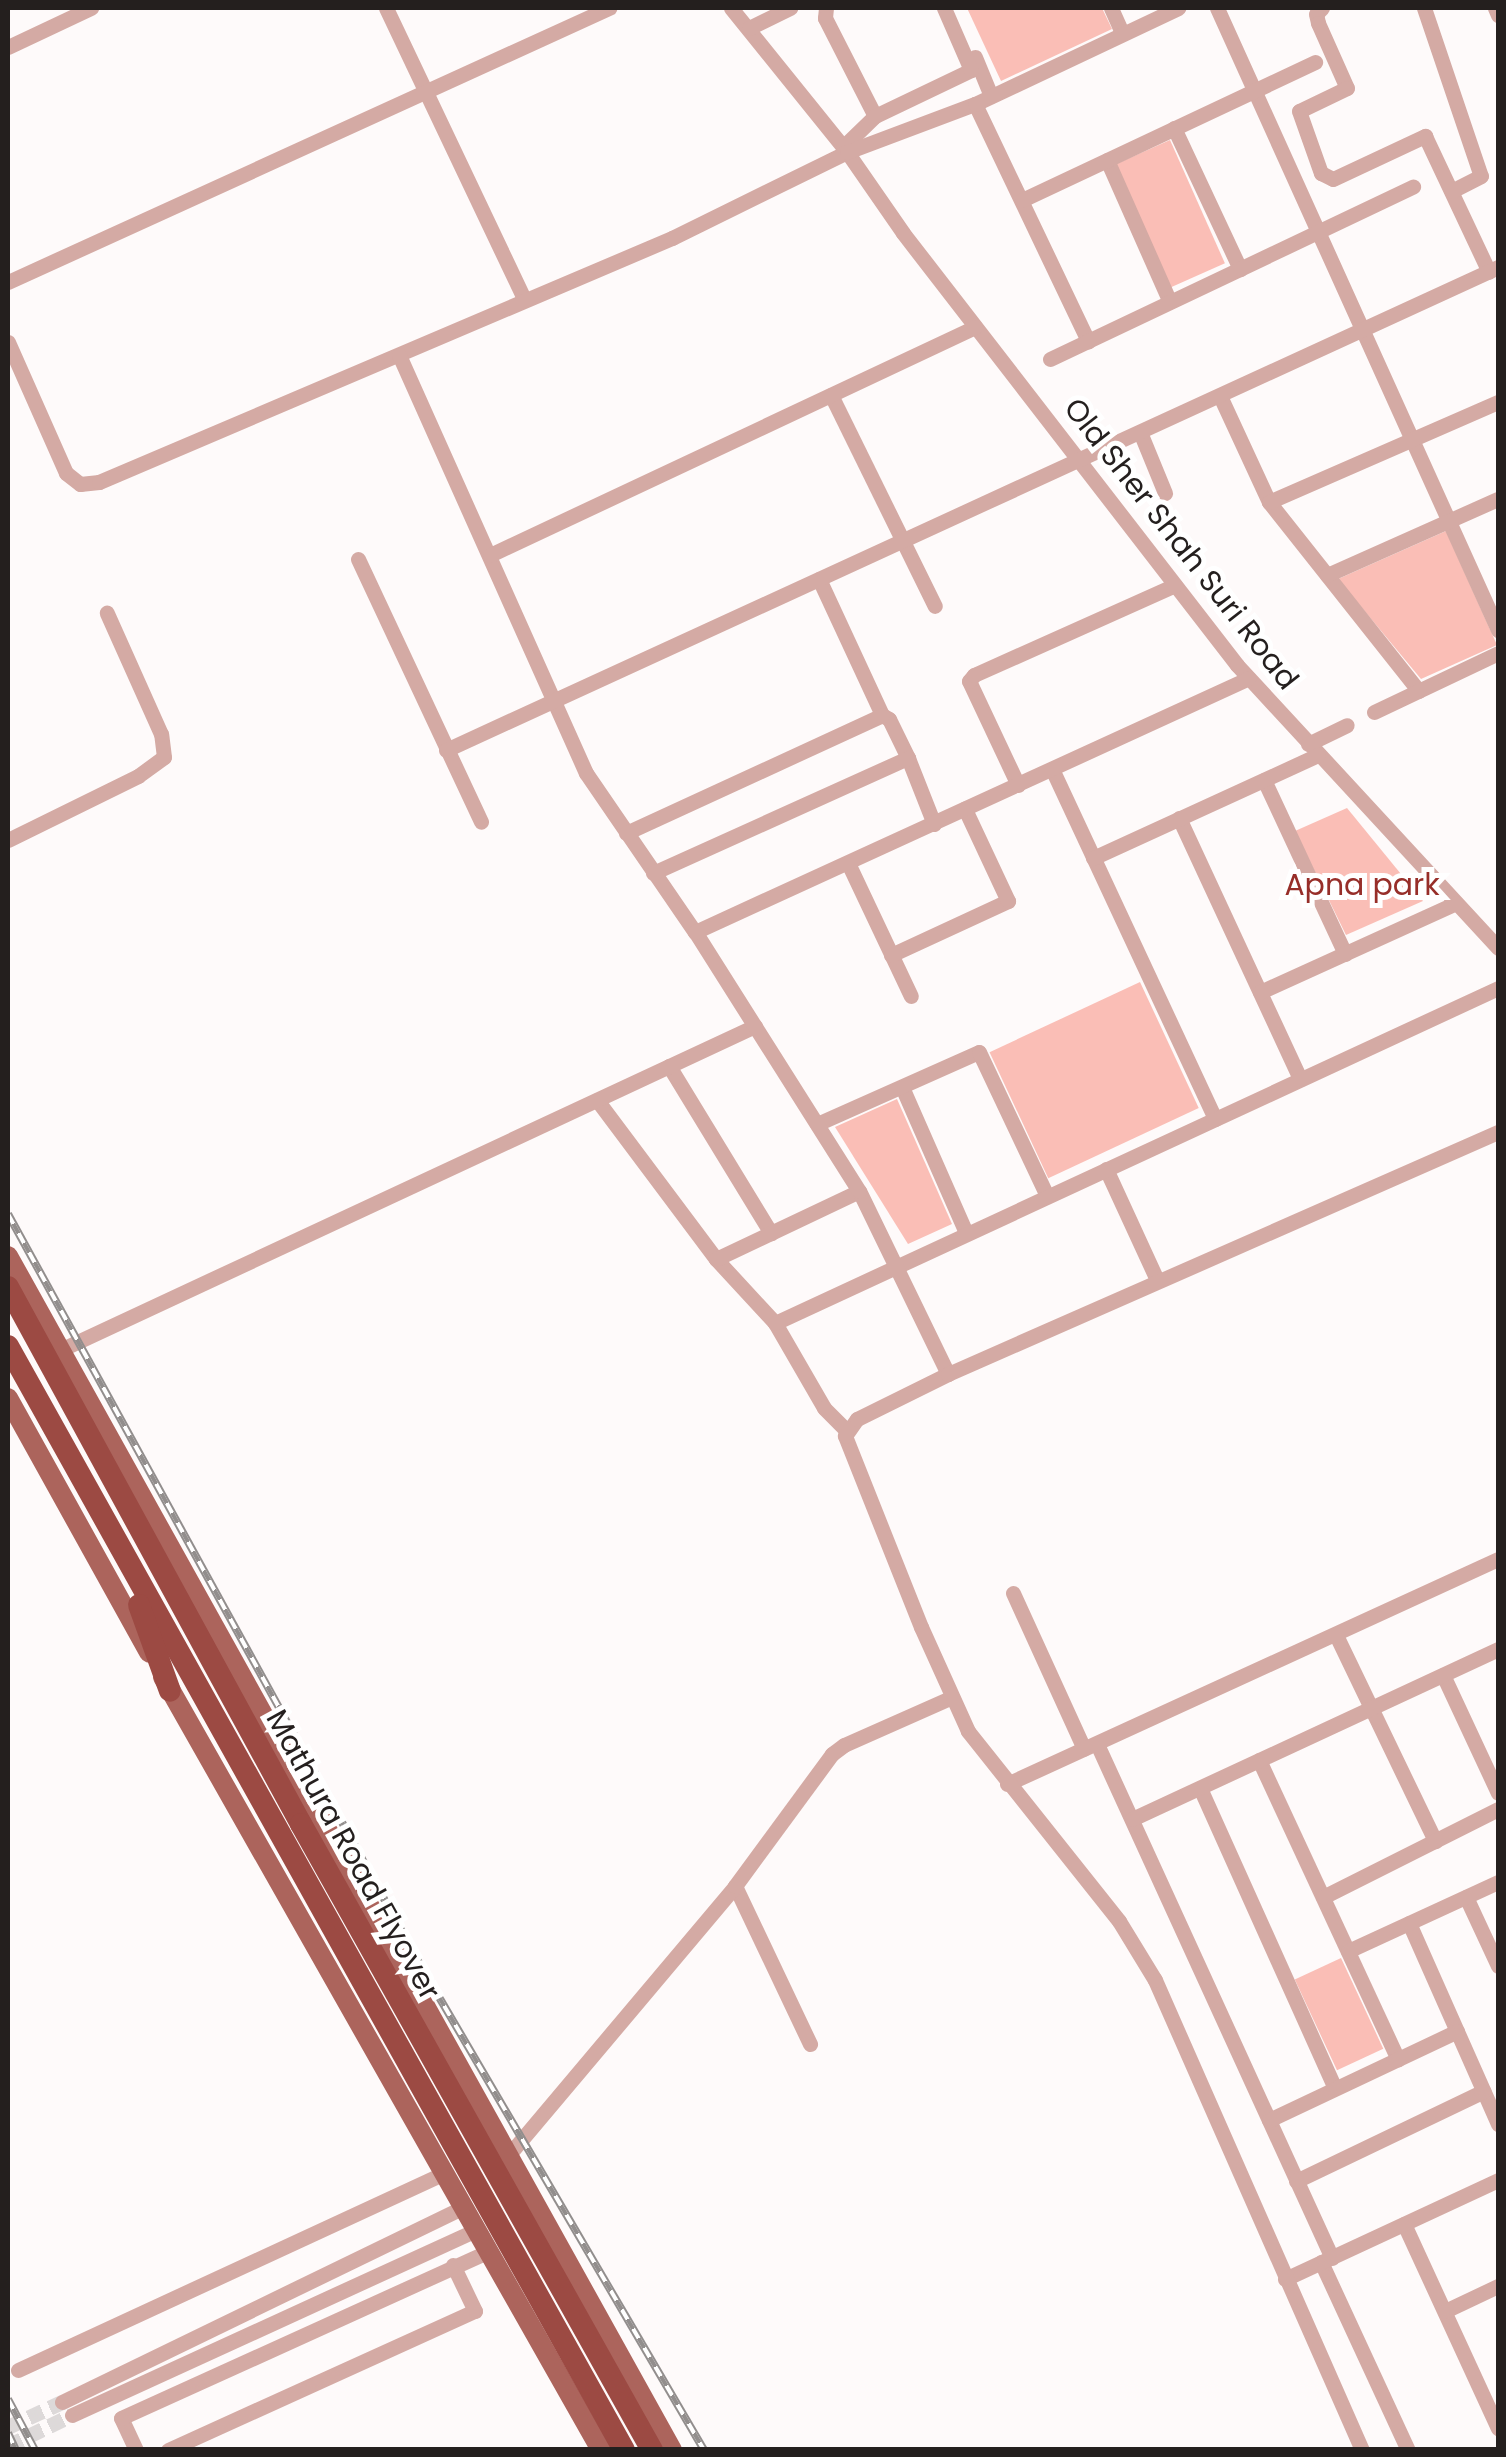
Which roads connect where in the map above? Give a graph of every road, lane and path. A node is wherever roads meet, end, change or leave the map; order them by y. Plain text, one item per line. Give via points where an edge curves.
1 (91, 8) edge
2 (386, 8) edge
3 (609, 8) edge
4 (732, 8) edge
5 (790, 8) edge
6 (826, 8) edge
7 (944, 8) edge
8 (954, 8) edge
9 (1111, 8) edge
10 (1178, 8) edge
11 (1216, 8) edge
12 (1322, 8) edge
13 (1424, 8) edge
14 (1495, 8) edge
15 (1498, 15) edge
16 (748, 28) junction
17 (1122, 33) junction
18 (8, 47) edge
19 (1315, 62) dead end
20 (1257, 90) junction
21 (426, 91) junction
22 (991, 96) junction
23 (975, 104) junction
24 (875, 116) junction
25 (1174, 128) junction
26 (845, 149) junction
27 (1107, 160) junction
28 (1412, 186) dead end
29 (1452, 191) junction
30 (1022, 200) junction
31 (1320, 232) junction
32 (1240, 269) junction
33 (1494, 269) edge
34 (8, 282) edge
35 (524, 299) junction
36 (1170, 302) junction
37 (975, 326) junction
38 (1364, 330) junction
39 (1088, 341) junction
40 (8, 342) edge
41 (399, 355) junction
42 (1050, 359) dead end
43 (831, 395) junction
44 (1220, 396) junction
45 (1498, 402) edge
46 (1140, 432) junction
47 (1414, 440) junction
48 (1078, 460) junction
49 (1165, 493) dead end
50 (1498, 499) edge
51 (1269, 502) junction
52 (1450, 520) junction
53 (902, 541) junction
54 (490, 555) junction
55 (358, 560) dead end
56 (1327, 574) junction
57 (819, 579) junction
58 (1175, 584) junction
59 (1491, 593) edge
60 (935, 606) dead end
61 (108, 613) dead end
62 (1498, 630) edge
63 (1498, 653) edge
64 (1249, 678) junction
65 (1419, 691) junction
66 (554, 700) junction
67 (1374, 712) dead end
68 (882, 715) junction
69 (1347, 725) dead end
70 (446, 750) junction
71 (1313, 750) junction
72 (908, 758) junction
73 (1052, 769) junction
74 (1264, 780) junction
75 (1018, 785) junction
76 (965, 809) junction
77 (1179, 818) junction
78 (480, 822) dead end
79 (934, 824) junction
80 (626, 833) junction
81 (8, 840) edge
82 (1093, 858) junction
83 (848, 864) junction
84 (653, 874) junction
85 (1456, 903) junction
86 (694, 932) junction
87 (1498, 948) edge
88 (1345, 954) junction
89 (892, 955) junction
90 (1498, 988) edge
91 (1260, 992) junction
92 (911, 996) dead end
93 (755, 1026) junction
94 (669, 1066) junction
95 (1300, 1079) junction
96 (902, 1087) junction
97 (597, 1100) junction
98 (1214, 1118) junction
99 (817, 1124) junction
100 (1498, 1132) edge
101 (1106, 1169) junction
102 (859, 1190) junction
103 (1047, 1196) junction
104 (770, 1232) junction
105 (966, 1234) junction
106 (8, 1256) edge
107 (716, 1258) junction
108 (896, 1266) junction
109 (1157, 1280) junction
110 (8, 1287) edge
111 (775, 1323) junction
112 (8, 1346) edge
113 (58, 1351) junction
114 (948, 1374) junction
115 (8, 1398) edge
116 (847, 1432) junction
117 (122, 1552) junction
118 (1498, 1559) edge
119 (1012, 1593) dead end
120 (1336, 1635) junction
121 (1498, 1649) edge
122 (1443, 1675) junction
123 (170, 1691) junction
124 (950, 1698) junction
125 (1370, 1709) junction
126 (1091, 1746) junction
127 (1259, 1760) junction
128 (1007, 1784) junction
129 (1200, 1788) junction
130 (1498, 1793) edge
131 (1498, 1809) edge
132 (1132, 1820) junction
133 (1435, 1840) junction
134 (1498, 1882) edge
135 (734, 1886) junction
136 (1323, 1897) junction
137 (1466, 1897) junction
138 (1409, 1923) junction
139 (1348, 1951) junction
140 (1497, 1958) edge
141 (1457, 2030) junction
142 (810, 2044) dead end
143 (1398, 2058) junction
144 (1335, 2088) junction
145 (1484, 2091) junction
146 (1268, 2120) junction
147 (1498, 2124) edge
148 (508, 2157) junction
149 (445, 2174) junction
150 (1498, 2180) edge
151 (1296, 2181) junction
152 (462, 2207) junction
153 (1404, 2224) junction
154 (477, 2230) junction
155 (488, 2251) junction
156 (1326, 2260) junction
157 (453, 2265) junction
158 (1285, 2279) junction
159 (1498, 2286) edge
160 (1445, 2311) junction
161 (596, 2315) junction
162 (542, 2344) junction
163 (18, 2370) dead end
164 (1491, 2392) edge
165 (1498, 2428) edge
166 (136, 2450) edge
167 (168, 2450) edge
168 (601, 2450) edge
169 (624, 2450) edge
170 (652, 2450) edge
171 (672, 2450) edge
172 (1362, 2450) edge
173 (1408, 2450) edge

1 - 18 street
2 - 21 street
3 - 21 street
4 - 16 street, Old Sher Shah Suri Road
5 - 16 street
6 - 24 street via 825,18
7 - 24 street via 972,70
8 - 22 street
9 - 17 street
10 - 17 street
11 - 20 street
12 - 29 street via 1318,24 1347,88 1299,110 1321,174 1333,179 1425,136
13 - 29 street via 1481,176
14 - 15 street
16 - 26 street, Old Sher Shah Suri Road
17 - 22 street
19 - 20 street
20 - 25 street
20 - 31 street
21 - 34 street
21 - 35 street
22 - 23 street
23 - 26 street
23 - 30 street
24 - 26 street
25 - 27 street
25 - 32 street
26 - 35 street via 672,238
26 - 37 street, Old Sher Shah Suri Road
27 - 30 street
27 - 36 street
28 - 31 street
29 - 33 street
30 - 39 street
31 - 32 street
31 - 38 street
32 - 36 street
33 - 38 street
35 - 41 street
36 - 39 street
37 - 43 street
37 - 48 street, Old Sher Shah Suri Road
38 - 44 street
38 - 47 street
39 - 42 street
40 - 41 street via 66,473 80,484 100,482
41 - 54 street
43 - 53 street
43 - 54 street
44 - 46 street
44 - 51 street
45 - 47 street
46 - 48 street
46 - 49 street
47 - 51 street
47 - 52 street
48 - 53 street
48 - 58 street, Old Sher Shah Suri Road
50 - 52 street
51 - 56 street
52 - 56 street
52 - 59 street
53 - 57 street
53 - 60 street
54 - 66 street
55 - 70 street
56 - 65 street
57 - 66 street
57 - 68 street
58 - 64 street, Old Sher Shah Suri Road
58 - 75 street via 974,675 970,688
59 - 62 street
61 - 81 street via 161,734 164,757
63 - 65 street
64 - 71 street, Old Sher Shah Suri Road
64 - 73 street
65 - 67 street
66 - 70 street
66 - 80 street via 586,773
68 - 72 street
68 - 80 street
69 - 71 street
70 - 78 street
71 - 74 street
71 - 85 street, Old Sher Shah Suri Road
72 - 79 street
72 - 84 street
73 - 75 street
73 - 82 street
74 - 77 street
74 - 88 street
75 - 76 street
76 - 79 street
76 - 89 street via 1008,901
77 - 82 street
77 - 91 street
79 - 83 street
80 - 84 street
82 - 98 street
83 - 86 street
83 - 89 street
84 - 86 street
85 - 87 street, Old Sher Shah Suri Road
85 - 88 street
86 - 93 street
88 - 91 street
89 - 92 street
90 - 95 street
91 - 95 street
93 - 94 street
93 - 99 street
94 - 97 street
94 - 104 street
95 - 98 street
96 - 99 street
96 - 103 street via 980,1052
96 - 105 street
97 - 107 street
97 - 113 street
98 - 101 street
99 - 102 street
100 - 109 street
101 - 103 street
101 - 109 street
102 - 104 street
102 - 108 street
103 - 105 street
104 - 107 street
105 - 108 street
106 - 113 main road
107 - 111 street
108 - 111 street
108 - 114 street
109 - 114 street
110 - 170 highway, Mathura Road Flyover
111 - 116 street via 824,1408
112 - 117 highway
113 - 148 main road
114 - 116 street via 857,1420
115 - 123 main road
116 - 124 street via 846,1445
117 - 123 highway
117 - 169 highway, Mathura Road Flyover
118 - 120 street
119 - 126 street
120 - 125 street
120 - 126 street
121 - 122 street
122 - 125 street
122 - 130 street
123 - 149 main road
124 - 128 street
124 - 135 street via 832,1754
125 - 127 street
125 - 133 street
126 - 128 street
126 - 132 street
127 - 129 street
127 - 136 street
128 - 158 street via 1143,1958
129 - 132 street
129 - 144 street
131 - 133 street
132 - 146 street
133 - 136 street
134 - 137 street
135 - 142 street
135 - 148 street
136 - 139 street
137 - 138 street
137 - 140 street
138 - 139 street
138 - 141 street
139 - 143 street
141 - 143 street
141 - 145 street
143 - 144 street
144 - 146 street
145 - 147 street
145 - 151 street
146 - 151 street
148 - 161 main road
149 - 152 main road
149 - 163 street
150 - 153 street
151 - 156 street
152 - 154 main road
152 - 154 street via 67,2408
153 - 156 street
153 - 160 street
154 - 155 main road
155 - 157 street
155 - 162 main road
156 - 158 street
156 - 173 street
157 - 166 street via 121,2418
157 - 167 street via 475,2310
158 - 172 street
159 - 160 street
160 - 164 street
161 - 162 main road
161 - 171 main road
162 - 168 main road
164 - 165 street

